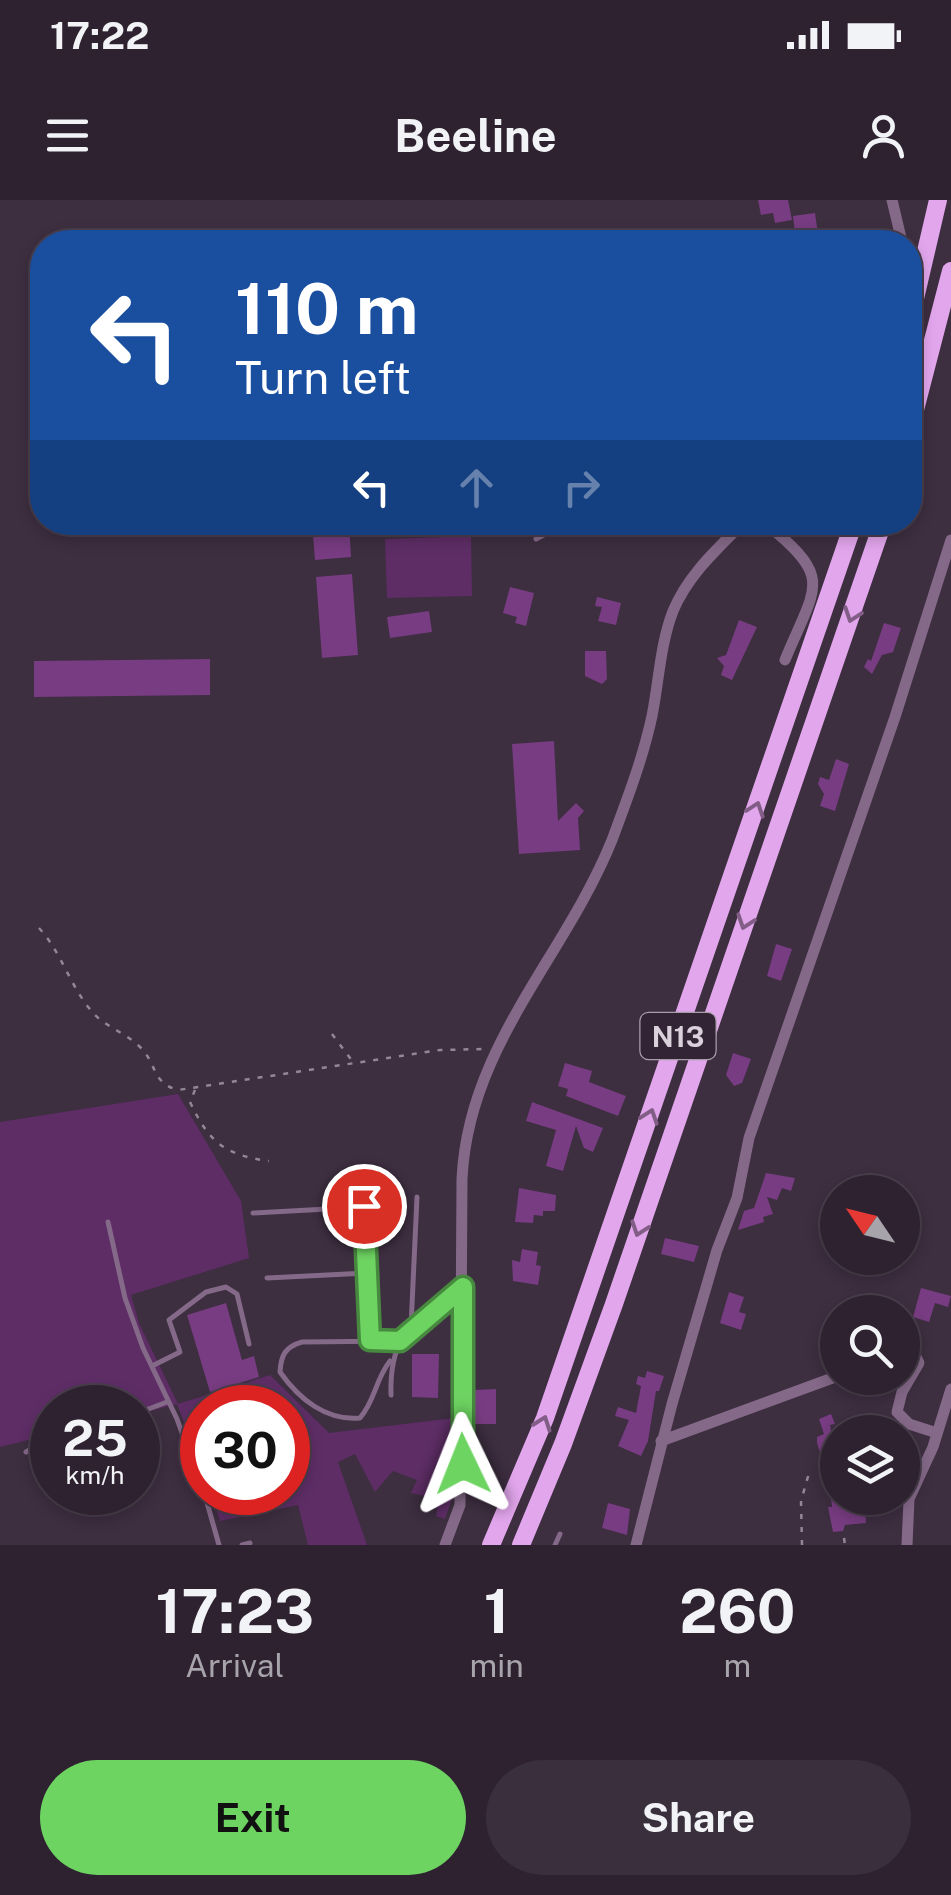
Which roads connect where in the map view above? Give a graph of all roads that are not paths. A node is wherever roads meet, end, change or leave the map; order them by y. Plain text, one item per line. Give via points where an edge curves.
1 (892, 200) edge
2 (938, 200) edge
3 (899, 230) edge
4 (922, 269) edge
5 (951, 271) edge
6 (946, 302) edge
7 (922, 387) edge
8 (544, 535) edge
9 (732, 535) edge
10 (779, 535) edge
11 (850, 535) edge
12 (879, 535) edge
13 (536, 539) dead end
14 (951, 540) edge
15 (785, 660) dead end
16 (417, 1197) dead end
17 (254, 1213) dead end
18 (108, 1222) dead end
19 (367, 1273) junction
20 (267, 1278) dead end
21 (463, 1287) junction
22 (410, 1330) junction
23 (370, 1340) junction
24 (400, 1341) junction
25 (248, 1344) dead end
26 (390, 1361) junction
27 (152, 1366) junction
28 (820, 1383) edge
29 (951, 1389) edge
30 (391, 1395) dead end
31 (901, 1395) edge
32 (169, 1402) junction
33 (160, 1405) edge
34 (180, 1431) edge
35 (937, 1433) junction
36 (661, 1441) junction
37 (30, 1450) edge
38 (26, 1452) dead end
39 (210, 1515) edge
40 (560, 1534) dead end
41 (250, 1543) edge
42 (219, 1545) edge
43 (242, 1545) edge
44 (445, 1545) edge
45 (492, 1545) edge
46 (521, 1545) edge
47 (554, 1545) edge
48 (636, 1545) edge
49 (907, 1545) edge

1 - 3 street
2 - 4 highway
5 - 6 highway
6 - 7 highway
8 - 13 lane
9 - 21 street via 689,582 674,611 645,742 609,846 476,1094 465,1136
10 - 15 street via 814,571
45 -> 11 highway, N13 via 545,1418
12 -> 46 highway, N13 via 614,1304
14 - 36 street via 754,1121
16 - 22 lane
17 - 19 lane via 364,1206
18 - 27 lane via 125,1298
19 - 20 lane
19 - 23 lane
21 - 22 lane
21 - 44 street via 460,1505
22 - 24 lane
23 - 24 lane
23 - 26 lane via 289,1346 280,1372 326,1414 342,1420 360,1418 375,1401 377,1378
24 - 26 lane
25 - 27 lane via 237,1294 226,1287 206,1292 169,1320 180,1352
26 - 30 lane
27 - 32 lane
28 - 36 street
29 - 35 street
31 - 35 street via 897,1412 908,1424
32 - 33 lane
32 - 34 lane
35 - 49 street via 909,1500
36 - 48 street
37 - 38 lane
39 - 42 lane
40 - 47 lane
41 - 43 lane

